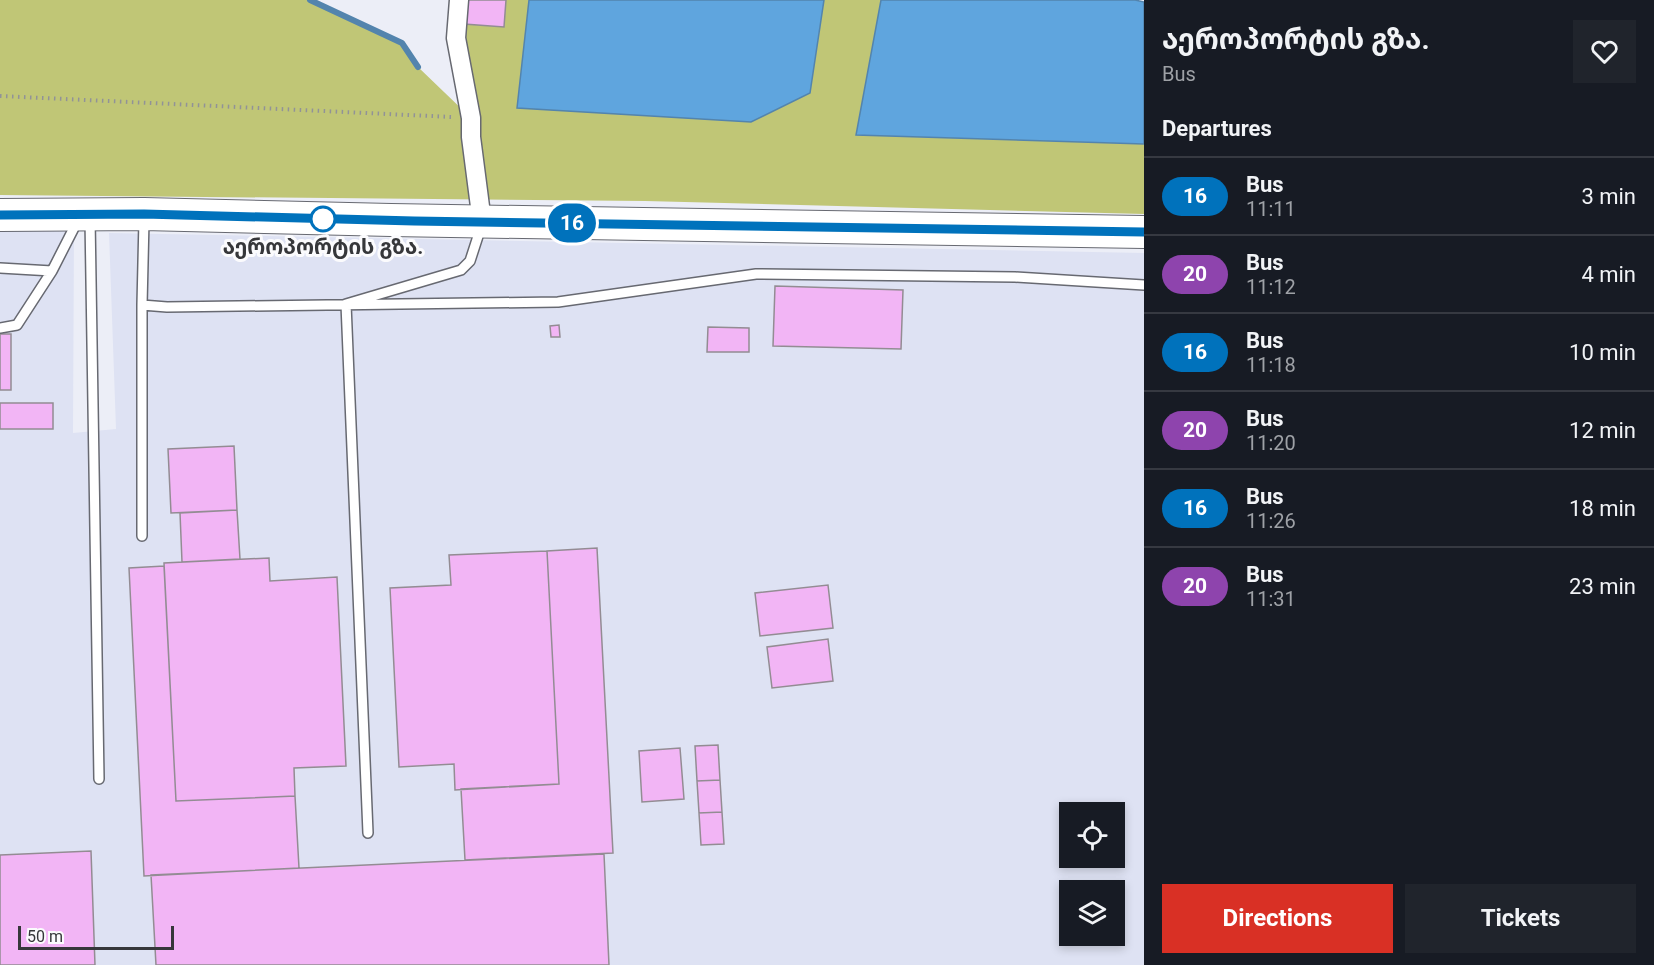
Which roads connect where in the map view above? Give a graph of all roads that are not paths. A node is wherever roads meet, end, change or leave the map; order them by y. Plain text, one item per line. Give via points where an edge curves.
1 (459, 0) edge
2 (144, 214) junction
3 (0, 215) edge
4 (85, 215) junction
5 (482, 222) junction
6 (1144, 232) edge
7 (0, 268) edge
8 (52, 271) junction
9 (1144, 285) edge
10 (346, 304) junction
11 (142, 305) junction
12 (0, 328) edge
13 (142, 536) dead end
14 (99, 779) dead end
15 (368, 833) dead end

1 - 5 street via 456,38 471,118
2 - 4 highway
2 - 5 highway
2 - 11 lane
3 - 4 highway
4 - 8 lane
4 - 14 lane
5 - 6 highway
5 - 10 lane via 470,261 461,270
7 - 8 lane
8 - 12 lane via 17,325
9 - 10 lane via 1015,277 756,274 558,302
10 - 11 lane
10 - 15 lane
11 - 13 lane

